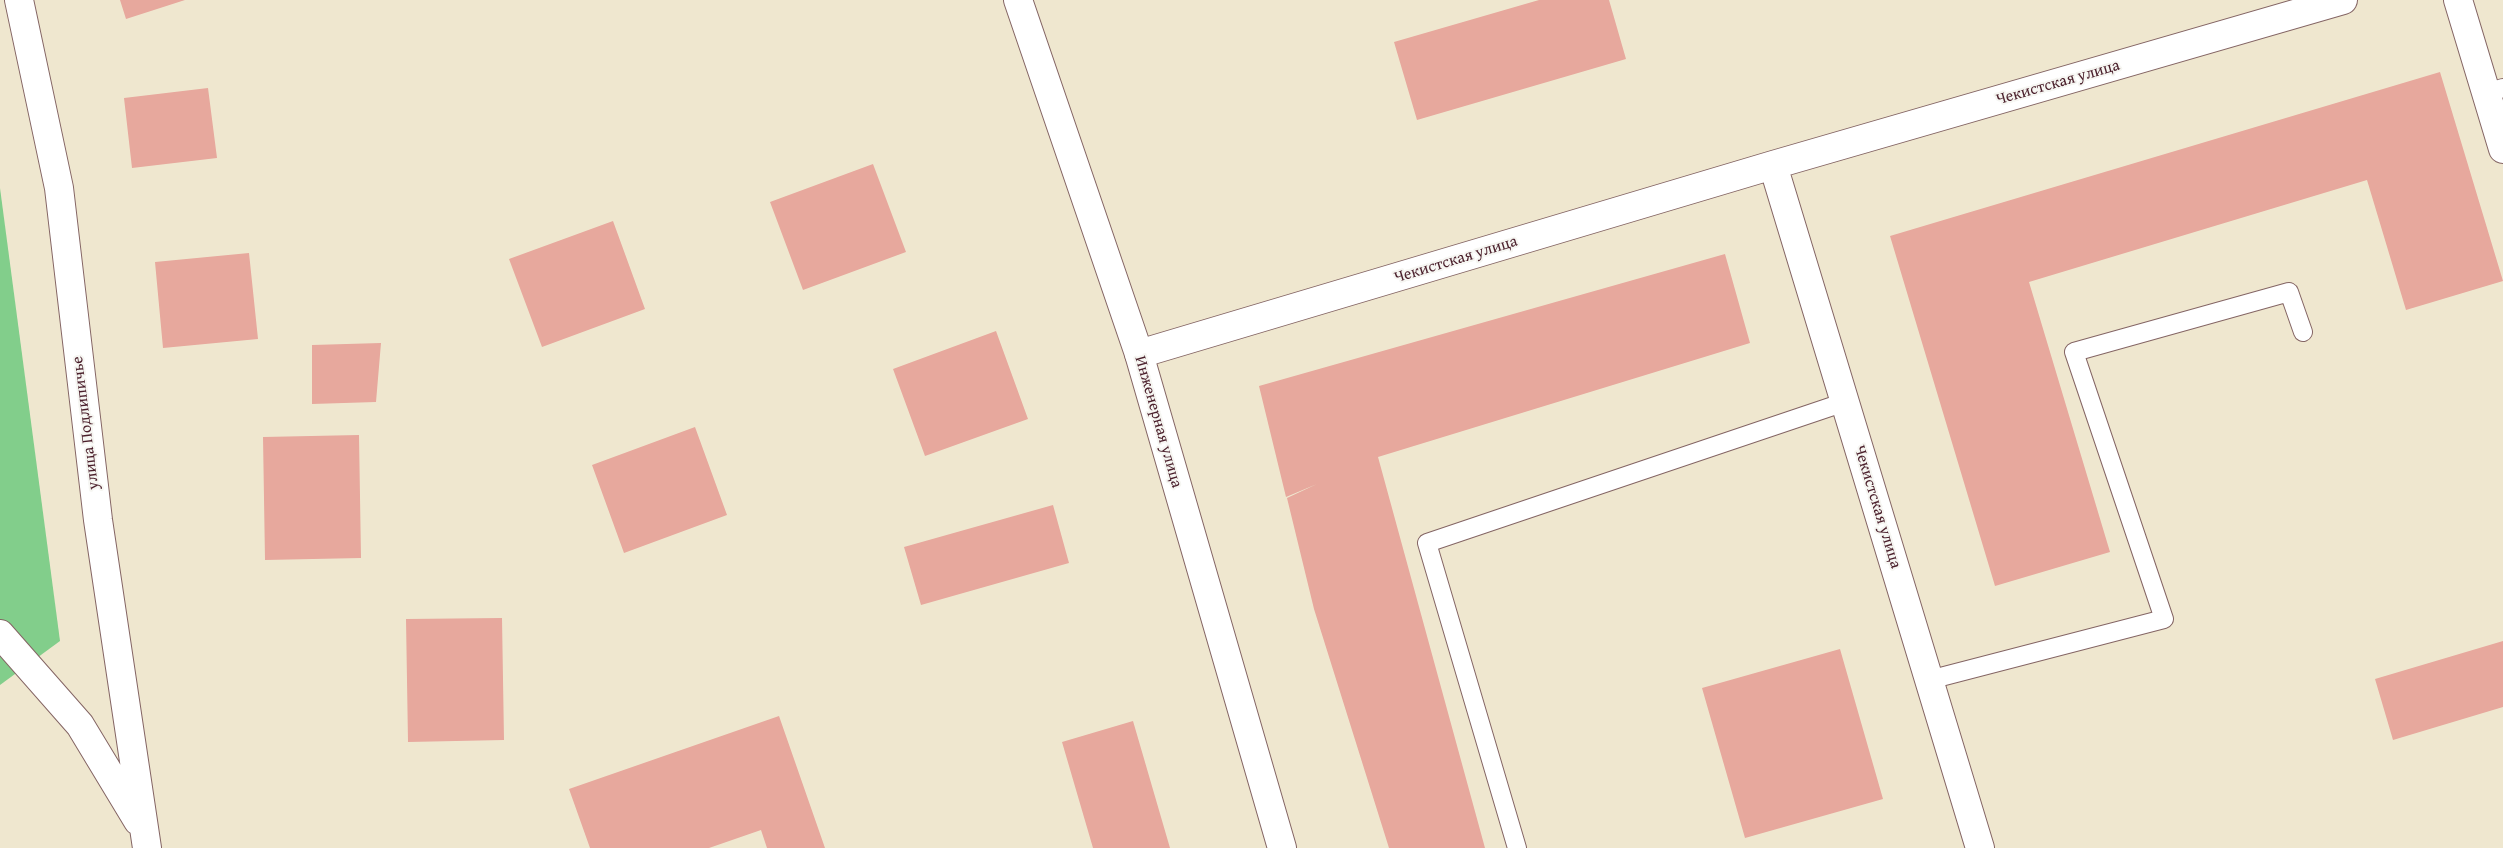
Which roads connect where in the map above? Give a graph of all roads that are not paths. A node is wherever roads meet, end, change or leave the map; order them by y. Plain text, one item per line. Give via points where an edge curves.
1 (19, 0) edge
2 (1018, 0) edge
3 (2343, 0) edge
4 (2458, 0) edge
5 (2495, 90) edge
6 (2503, 149) edge
7 (1773, 165) junction
8 (2303, 332) dead end
9 (1139, 354) junction
10 (1845, 402) junction
11 (0, 634) edge
12 (1929, 680) junction
13 (146, 840) edge
14 (1282, 848) edge
15 (1517, 848) edge
16 (1980, 848) edge

1 - 13 street, улица Подлипичье via 59,188 98,520
2 - 9 street, Инженерная улица
3 - 7 street, Чекистская улица
4 - 5 street
5 - 6 street
7 - 9 street, Чекистская улица
7 - 10 street, Чекистская улица
8 - 12 lane via 2289,292 2074,352 2164,619
9 - 14 street, Инженерная улица
10 - 12 street, Чекистская улица
10 - 15 lane via 1427,543
11 - 13 street via 80,725
12 - 16 street, Чекистская улица

